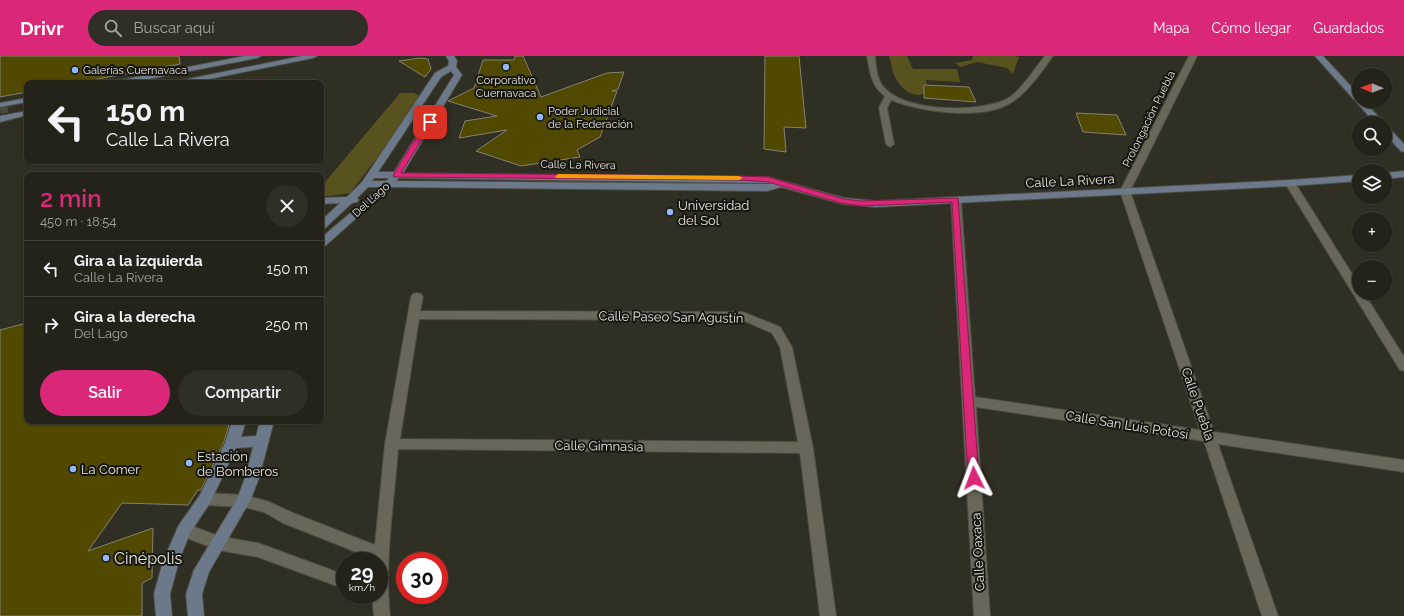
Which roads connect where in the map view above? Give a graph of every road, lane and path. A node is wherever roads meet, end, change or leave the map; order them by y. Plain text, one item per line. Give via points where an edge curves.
1 (257, 56) edge
2 (284, 56) edge
3 (313, 56) edge
4 (450, 56) edge
5 (871, 56) edge
6 (1049, 56) edge
7 (1193, 56) edge
8 (1319, 56) edge
9 (233, 61) junction
10 (452, 68) junction
11 (245, 70) junction
12 (132, 80) edge
13 (149, 80) edge
14 (193, 80) edge
15 (1352, 93) edge
16 (889, 96) junction
17 (24, 101) edge
18 (0, 105) tunnel mouth
19 (24, 105) edge
20 (9, 108) tunnel mouth
21 (1366, 108) edge
22 (24, 114) edge
23 (1373, 116) edge
24 (0, 119) tunnel mouth
25 (1392, 136) edge
26 (890, 144) dead end
27 (1404, 149) edge
28 (1404, 174) edge
29 (371, 175) junction
30 (397, 175) junction
31 (1392, 175) edge
32 (1352, 179) edge
33 (741, 183) junction
34 (1290, 183) junction
35 (365, 184) junction
36 (389, 184) junction
37 (1126, 191) junction
38 (350, 200) junction
39 (956, 200) junction
40 (324, 201) edge
41 (370, 202) junction
42 (324, 223) edge
43 (324, 241) edge
44 (417, 297) dead end
45 (414, 315) junction
46 (1404, 367) edge
47 (969, 401) junction
48 (238, 424) edge
49 (266, 424) edge
50 (1209, 437) junction
51 (262, 441) junction
52 (232, 443) junction
53 (392, 444) junction
54 (806, 448) junction
55 (1404, 466) edge
56 (205, 499) junction
57 (243, 501) junction
58 (184, 530) junction
59 (218, 543) junction
60 (374, 552) edge
61 (382, 552) edge
62 (336, 579) edge
63 (380, 604) edge
64 (164, 616) edge
65 (196, 616) edge
66 (382, 616) edge
67 (828, 616) edge
68 (982, 616) edge
69 (1270, 616) edge

1 - 9 street
2 - 11 street
3 - 11 street
4 - 10 street, Del Lago via 453,61
5 - 16 street via 876,84
6 - 16 street via 1012,99 993,108 941,111 908,104
7 - 37 street, Prolongación Puebla
8 - 15 street
9 - 12 street
9 - 13 street
10 - 29 street, Del Lago via 438,75
10 - 30 street, Del Lago via 458,75 455,82
11 - 14 street
16 - 26 street via 883,108
17 - 18 street
19 - 20 street
21 - 23 street
22 - 24 street
25 - 27 street
28 - 31 street
29 - 30 street, Calle La Rivera
29 - 35 street, Del Lago
30 - 33 street, Calle La Rivera
30 - 36 street, Del Lago
32 - 34 street, Calle La Rivera
33 - 36 street, Calle La Rivera
33 - 39 street, Calle La Rivera via 767,188 784,185 843,201 861,203
34 - 37 street, Calle La Rivera
34 - 46 street
35 - 36 street, Calle La Rivera
35 - 38 street, Del Lago
36 - 41 street, Del Lago
37 - 39 street, Calle La Rivera
37 - 50 street, Calle Puebla
38 - 40 street
38 - 41 street
38 - 42 street, Del Lago
39 - 47 street, Calle Oaxaca
41 - 43 street, Del Lago
44 - 45 street
45 - 53 street
45 - 54 street, Calle Paseo San Agustín via 743,316 776,330 786,347
47 - 50 street, Calle San Luis Potosí
47 - 68 street, Calle Oaxaca
48 - 52 street
49 - 51 street
50 - 55 street, Calle San Luis Potosí
50 - 69 street, Calle Puebla
51 - 52 street
51 - 57 street
52 - 56 street
53 - 54 street, Calle Gimnasia
53 - 61 street
54 - 67 street, Calle Paseo San Agustín
56 - 57 street
56 - 58 street
57 - 59 street
57 - 60 street via 267,507 288,518
58 - 59 street
58 - 64 street via 171,561 162,594
59 - 62 street via 258,550
59 - 65 street via 202,570 194,594
63 - 66 street

